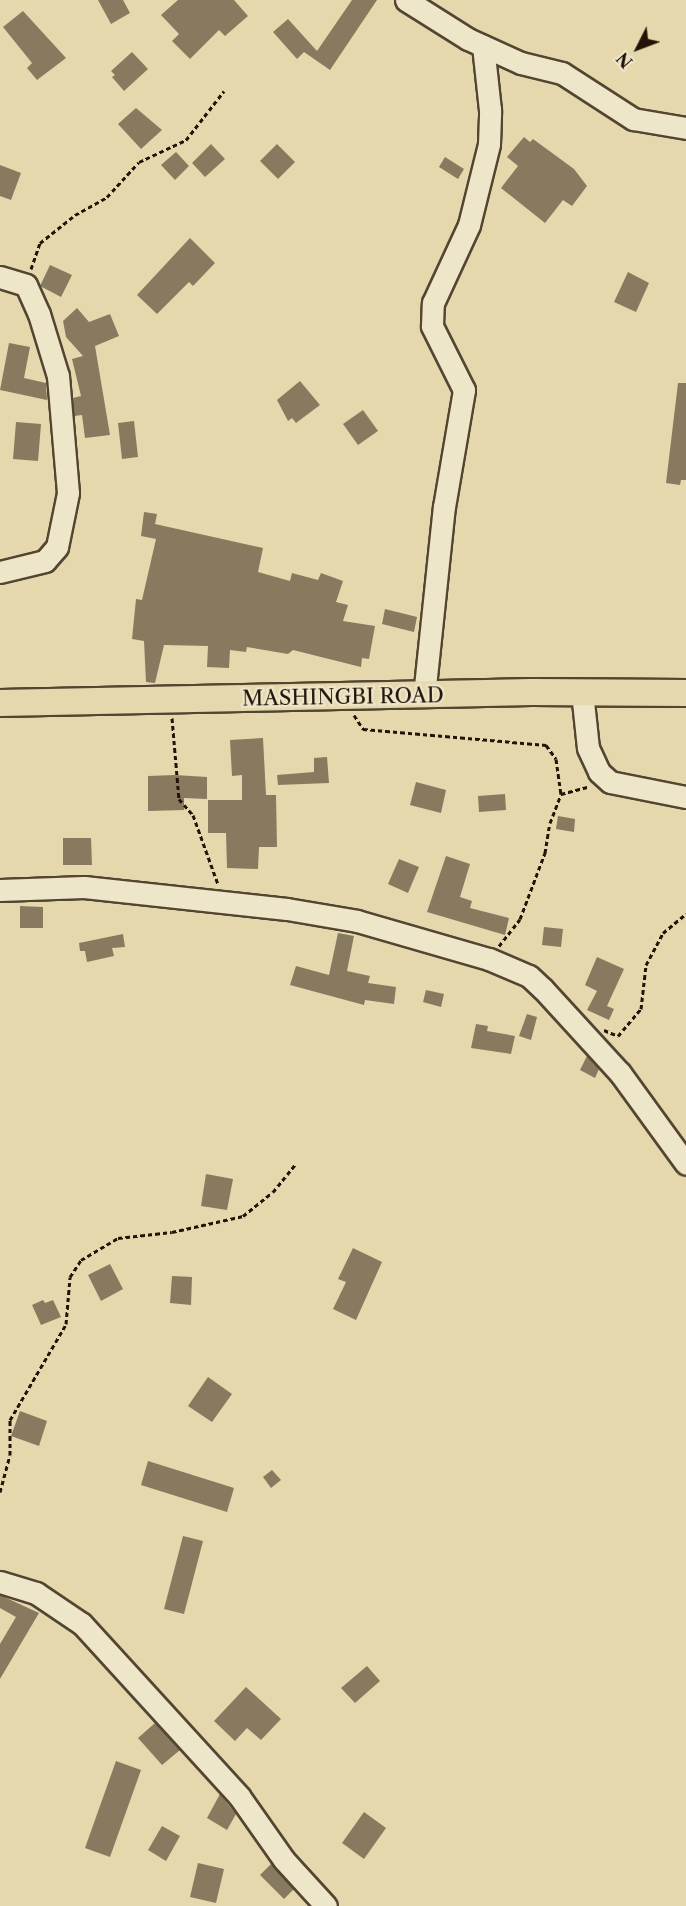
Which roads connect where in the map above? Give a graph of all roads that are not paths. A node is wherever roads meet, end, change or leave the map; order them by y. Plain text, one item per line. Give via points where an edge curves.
1 (406, 0) edge
2 (483, 46) junction
3 (686, 128) edge
4 (0, 277) edge
5 (0, 572) edge
6 (582, 692) junction
7 (686, 693) edge
8 (424, 696) junction
9 (0, 703) edge
10 (686, 797) edge
11 (0, 890) edge
12 (686, 1164) edge
13 (0, 1582) edge
14 (326, 1906) edge

1 - 2 street
2 - 3 street via 521,63 562,74 633,119
2 - 8 street via 490,110 489,144 469,225 433,303 432,326 464,390 444,507
4 - 5 street via 26,285 58,376 68,493 57,547 45,561
6 - 7 main road, MASHINGBI ROAD
6 - 8 main road, MASHINGBI ROAD
6 - 10 street via 588,748 599,772 610,782
8 - 9 main road, MASHINGBI ROAD
11 - 12 street via 84,887 226,902 357,921 489,959 529,976 620,1073
13 - 14 street via 36,1593 82,1624 240,1796 284,1860

